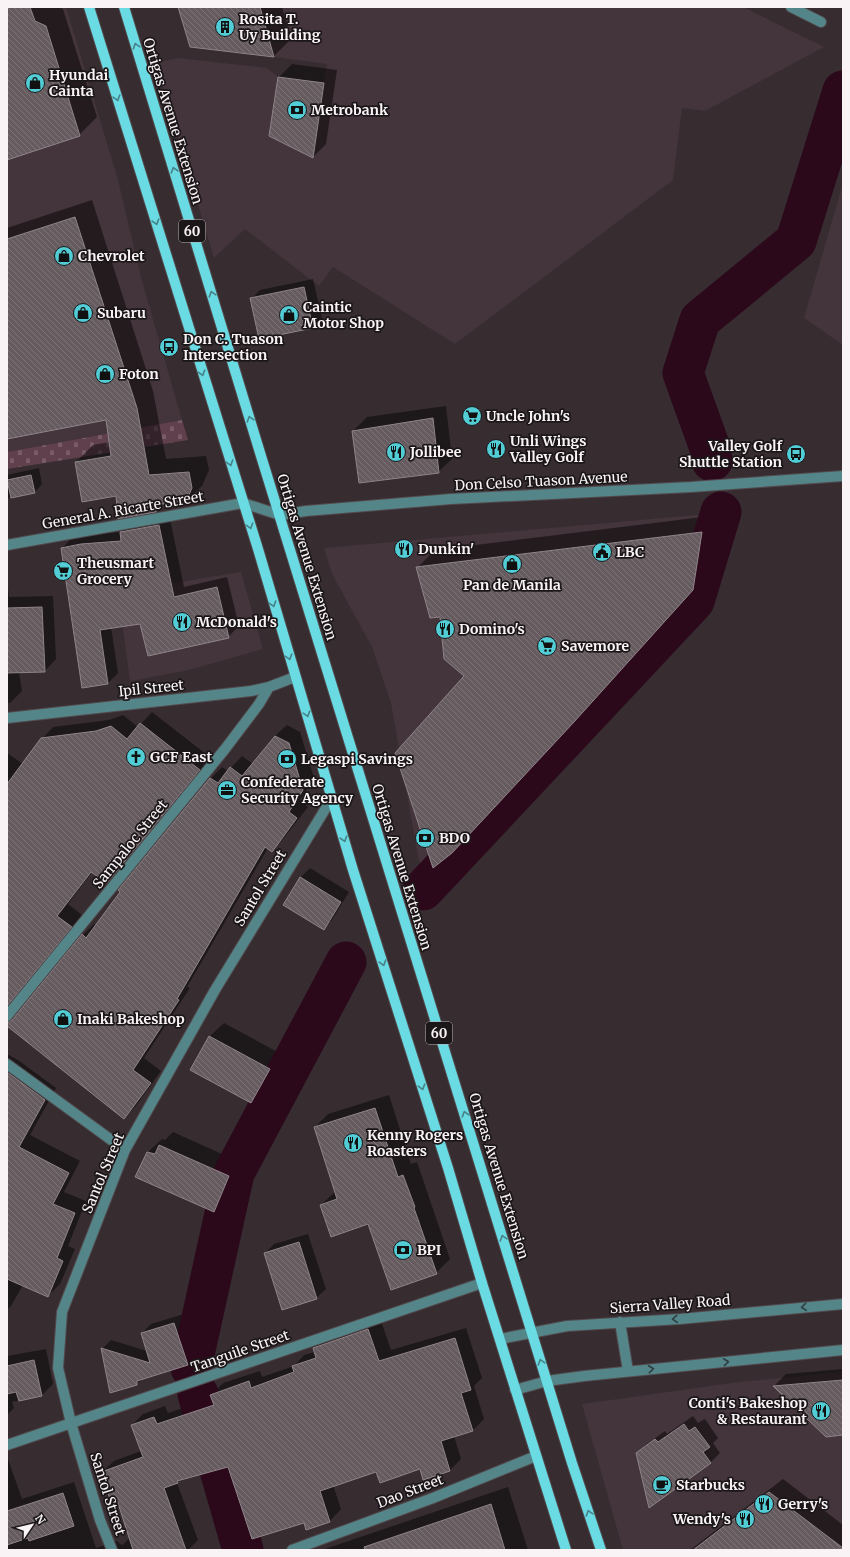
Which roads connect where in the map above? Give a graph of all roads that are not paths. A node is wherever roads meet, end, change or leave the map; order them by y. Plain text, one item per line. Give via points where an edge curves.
1 (89, 7) edge
2 (124, 7) edge
3 (791, 7) edge
4 (821, 22) dead end
5 (843, 476) edge
6 (243, 503) junction
7 (280, 515) junction
8 (7, 545) edge
9 (295, 677) junction
10 (269, 687) junction
11 (7, 718) edge
12 (332, 798) junction
13 (7, 1016) edge
14 (7, 1064) edge
15 (125, 1150) junction
16 (482, 1283) junction
17 (843, 1304) edge
18 (620, 1322) junction
19 (532, 1333) junction
20 (500, 1339) junction
21 (843, 1350) edge
22 (628, 1371) junction
23 (547, 1381) junction
24 (515, 1390) junction
25 (71, 1423) junction
26 (7, 1445) edge
27 (536, 1456) junction
28 (112, 1550) edge
29 (292, 1550) edge
30 (566, 1550) edge
31 (601, 1550) edge

1 -> 6 main road, 60
7 -> 2 main road, Ortigas Avenue Extension / 60
3 - 4 street
5 - 7 street, Don Celso Tuason Avenue via 692,487 451,499
6 - 7 street, Don Celso Tuason Avenue
6 - 8 street, General A. Ricarte Street
6 -> 9 main road, 60
19 -> 7 main road, Ortigas Avenue Extension / 60
9 - 10 street, Ipil Street
9 -> 12 main road, 60
10 - 11 street, Ipil Street via 203,697
10 - 13 street, Sampaloc Street via 225,749
12 - 15 street, Santol Street via 215,990
12 -> 16 main road, 60
14 - 15 street
15 - 25 street, Santol Street via 62,1312 58,1368
16 - 20 main road, 60
16 - 25 street, Tanguile Street
17 -> 18 street, Sierra Valley Road
18 - 19 street, Sierra Valley Road via 567,1326
18 - 22 street
19 - 20 street, Sierra Valley Road
23 -> 19 main road, Ortigas Avenue Extension / 60
20 - 24 main road, 60
22 -> 21 street
22 - 23 street
23 - 24 street
31 -> 23 main road, Ortigas Avenue Extension / 60
24 - 27 main road, 60
25 - 26 street, Tanguile Street
25 - 28 street, Santol Street via 100,1520
27 - 29 street, Dao Street via 433,1498
27 - 30 main road, 60

